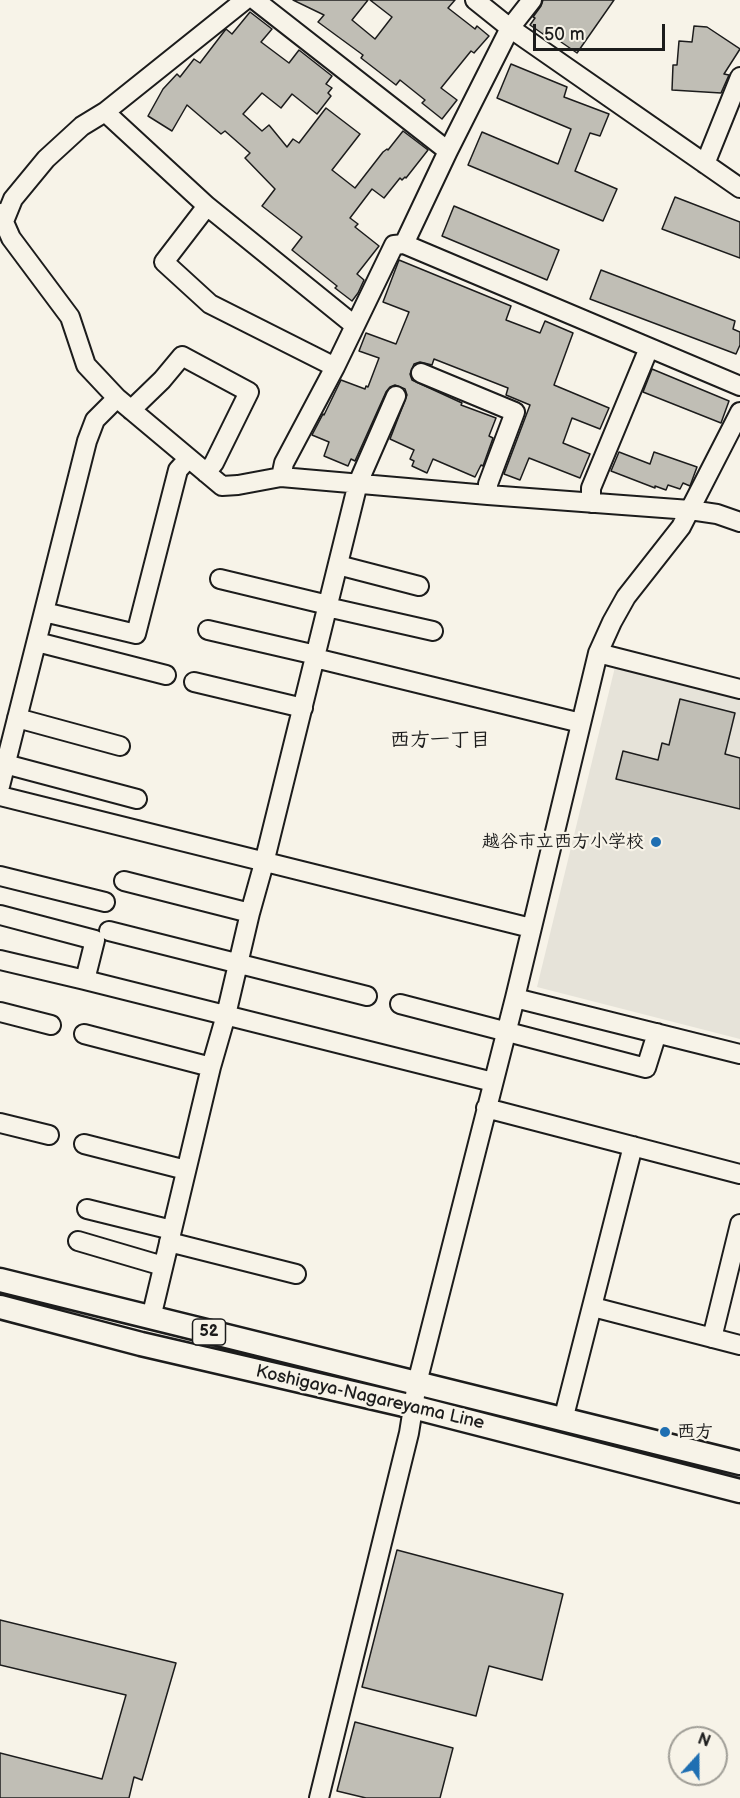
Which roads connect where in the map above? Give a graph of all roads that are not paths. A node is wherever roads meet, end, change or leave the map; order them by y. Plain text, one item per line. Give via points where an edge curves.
1 (244, 0) edge
2 (255, 0) edge
3 (475, 0) edge
4 (532, 0) edge
5 (510, 28) junction
6 (740, 77) edge
7 (105, 112) junction
8 (732, 121) edge
9 (448, 151) junction
10 (705, 164) junction
11 (740, 188) edge
12 (207, 206) junction
13 (1, 222) edge
14 (404, 244) junction
15 (354, 326) junction
16 (649, 348) junction
17 (334, 367) junction
18 (421, 373) dead end
19 (740, 386) edge
20 (396, 396) dead end
21 (117, 398) junction
22 (131, 410) junction
23 (740, 412) edge
24 (188, 459) junction
25 (206, 473) junction
26 (281, 477) junction
27 (358, 483) junction
28 (488, 495) junction
29 (591, 503) junction
30 (690, 510) junction
31 (740, 522) edge
32 (338, 565) junction
33 (220, 579) dead end
34 (419, 586) dead end
35 (328, 606) junction
36 (44, 612) junction
37 (208, 630) dead end
38 (432, 631) dead end
39 (37, 642) junction
40 (598, 653) junction
41 (316, 656) junction
42 (166, 675) dead end
43 (194, 682) dead end
44 (740, 689) edge
45 (303, 708) junction
46 (17, 718) junction
47 (581, 723) junction
48 (120, 746) dead end
49 (5, 764) junction
50 (0, 786) edge
51 (0, 796) edge
52 (137, 799) dead end
53 (264, 863) junction
54 (0, 876) edge
55 (124, 881) dead end
56 (105, 902) dead end
57 (250, 913) junction
58 (0, 915) edge
59 (531, 928) junction
60 (109, 931) dead end
61 (0, 960) edge
62 (238, 964) junction
63 (85, 980) junction
64 (368, 996) dead end
65 (515, 998) junction
66 (400, 1004) dead end
67 (0, 1012) edge
68 (226, 1015) junction
69 (51, 1025) dead end
70 (506, 1032) junction
71 (657, 1033) junction
72 (84, 1034) dead end
73 (740, 1054) edge
74 (211, 1067) junction
75 (493, 1082) junction
76 (486, 1108) junction
77 (0, 1123) edge
78 (49, 1135) dead end
79 (84, 1144) dead end
80 (633, 1146) junction
81 (186, 1170) junction
82 (740, 1173) edge
83 (87, 1209) dead end
84 (740, 1224) edge
85 (170, 1236) junction
86 (78, 1241) dead end
87 (163, 1266) junction
88 (296, 1274) dead end
89 (0, 1280) edge
90 (0, 1306) edge
91 (593, 1307) junction
92 (151, 1318) junction
93 (712, 1338) junction
94 (740, 1345) edge
95 (417, 1383) junction
96 (413, 1407) junction
97 (563, 1419) junction
98 (740, 1463) edge
99 (740, 1491) edge
100 (319, 1798) edge

1 - 7 street
2 - 9 street
3 - 5 street
4 - 5 street
5 - 9 street
5 - 10 street
6 - 8 street
7 - 12 street
7 - 13 street via 82,126 46,159 13,199
8 - 10 street
9 - 14 street
10 - 11 street
12 - 15 street
12 - 17 street via 164,262 210,303
13 - 21 street via 70,317 86,365
14 - 15 street via 394,245
14 - 16 street
15 - 17 street
16 - 19 street
16 - 29 street via 591,488
17 - 26 street via 284,463
18 - 28 street via 515,412 488,484
20 - 27 street
21 - 22 street
21 - 36 street via 95,420 87,441
22 - 24 street
22 - 25 street via 182,356 249,392
23 - 30 street
24 - 25 street
24 - 36 street via 178,470 136,634
25 - 26 street via 222,486
26 - 27 street
27 - 28 street
27 - 32 street
28 - 29 street
29 - 30 street
30 - 31 street
30 - 40 street via 626,597
32 - 34 street
32 - 35 street
33 - 35 street
35 - 38 street
35 - 41 street
36 - 39 street
37 - 41 street
39 - 42 street
39 - 46 street
40 - 44 street
40 - 47 street
41 - 45 street
41 - 47 street
43 - 45 street
45 - 53 street
46 - 48 street
46 - 49 street
47 - 59 street
49 - 50 street
49 - 52 street
51 - 53 street
53 - 57 street
53 - 59 street
54 - 56 street
55 - 57 street
57 - 62 street
58 - 63 street via 96,940
59 - 65 street
60 - 62 street
61 - 63 street
62 - 64 street
62 - 68 street
63 - 68 street
65 - 70 street
65 - 71 street
66 - 70 street
67 - 69 street
68 - 74 street
68 - 75 street
70 - 71 street via 646,1068
70 - 75 street
71 - 73 street
72 - 74 street
74 - 81 street
75 - 76 street
76 - 80 street
76 - 95 street
77 - 78 street
79 - 81 street
80 - 82 street
80 - 91 street
81 - 85 street
83 - 85 street
84 - 93 street
85 - 87 street
85 - 88 street
86 - 87 street
87 - 92 street
89 - 92 main road, Koshigaya-Nagareyama Line / 52
90 - 96 main road, Koshigaya-Nagareyama Line / 52 via 141,1344
91 - 93 street
91 - 97 street
92 - 95 main road, Koshigaya-Nagareyama Line / 52
93 - 94 street
95 - 96 street
95 - 97 main road, Koshigaya-Nagareyama Line / 52
96 - 99 main road, Koshigaya-Nagareyama Line / 52
96 - 100 street
97 - 98 main road, Koshigaya-Nagareyama Line / 52

